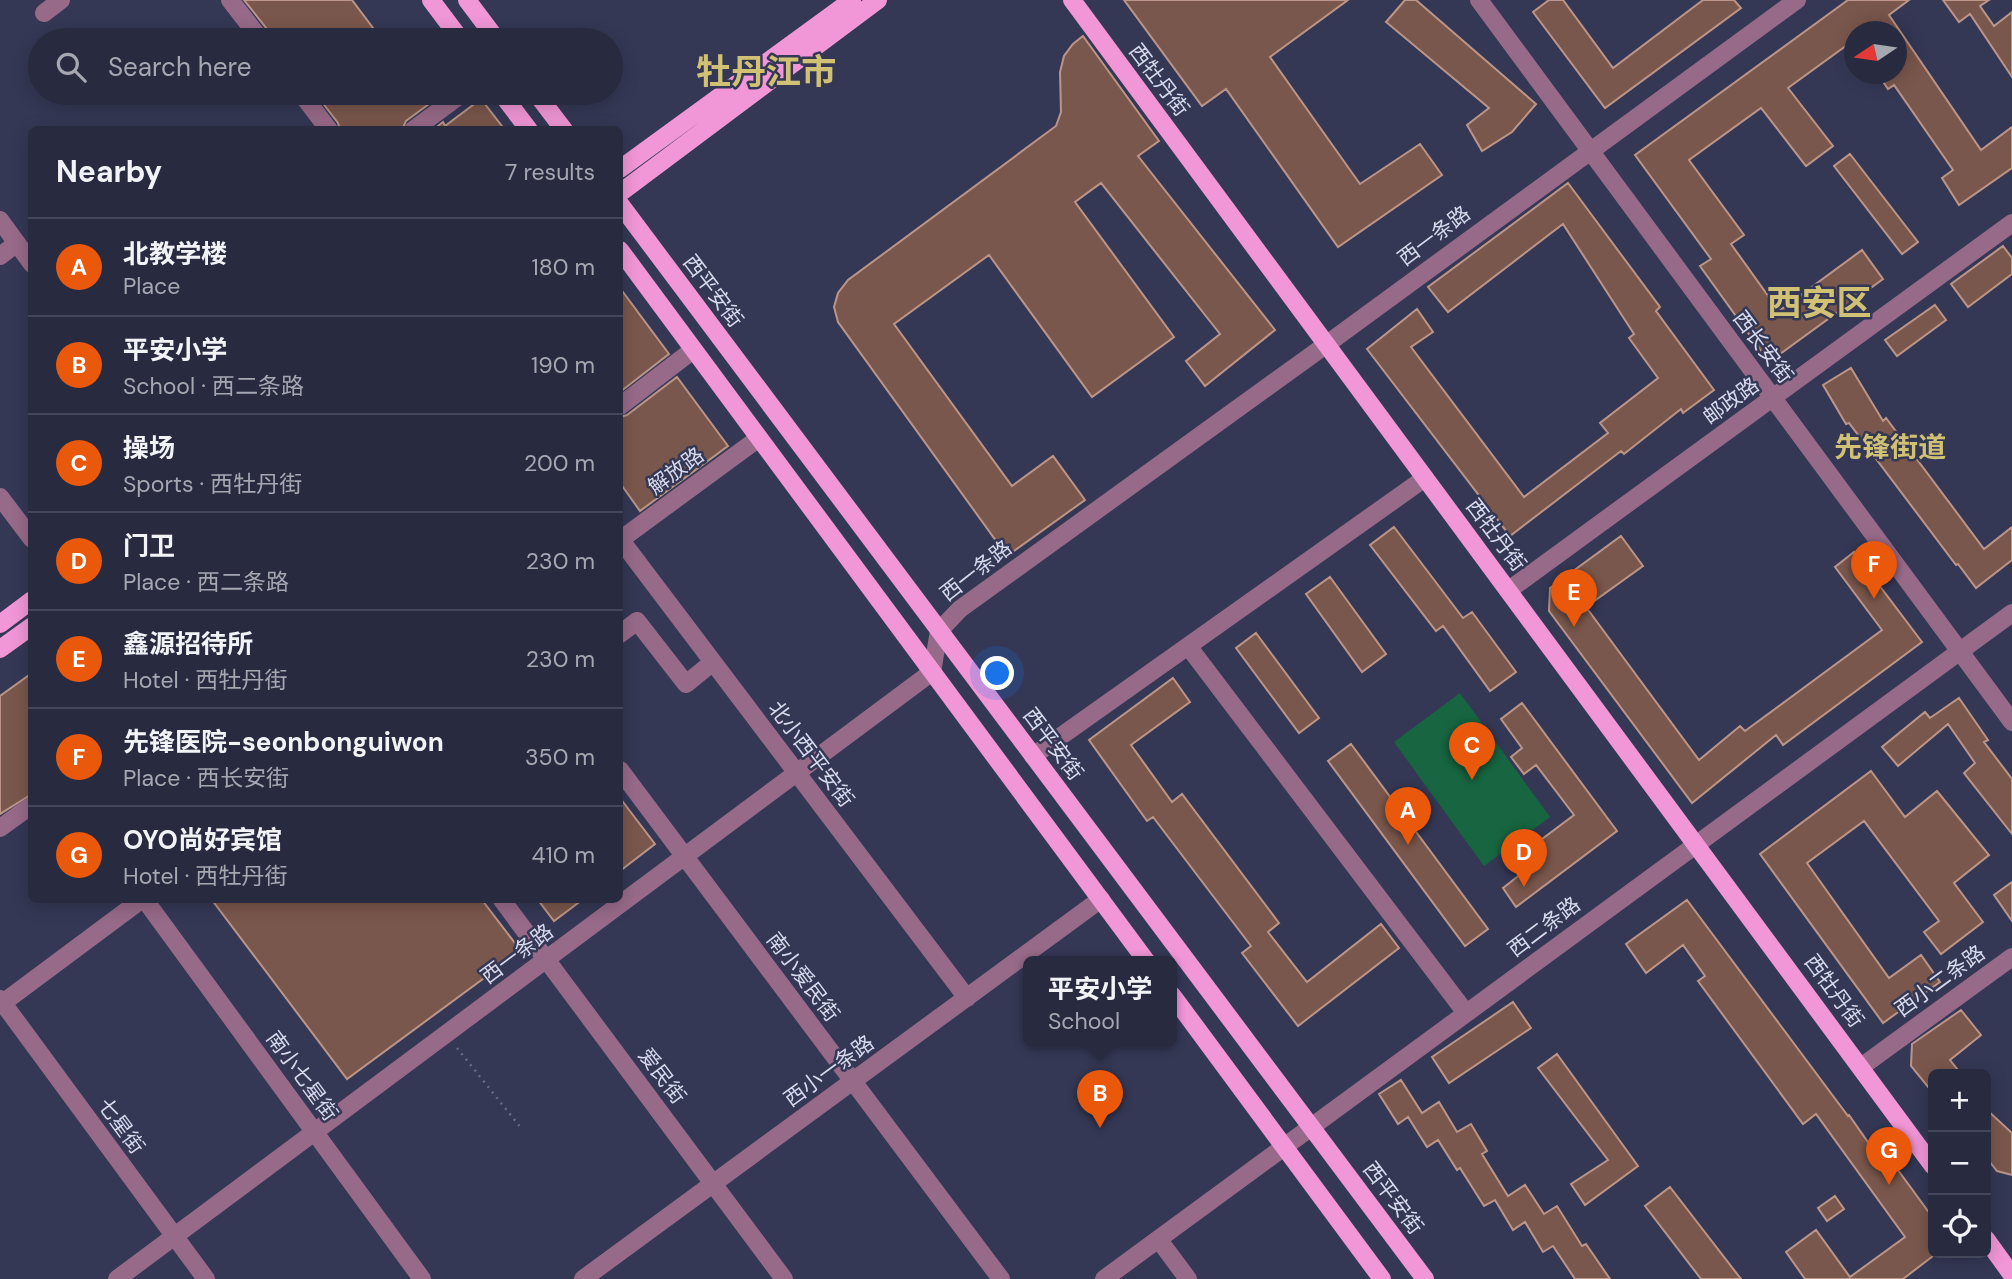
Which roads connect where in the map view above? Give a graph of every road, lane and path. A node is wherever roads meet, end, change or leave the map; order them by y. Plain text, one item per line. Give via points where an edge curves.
1 (61, 0) edge
2 (230, 0) edge
3 (431, 0) edge
4 (467, 0) edge
5 (852, 0) edge
6 (878, 0) edge
7 (1072, 0) edge
8 (1479, 0) edge
9 (1797, 0) edge
10 (44, 13) dead end
11 (252, 28) edge
12 (452, 28) edge
13 (488, 28) edge
14 (310, 105) edge
15 (447, 105) edge
16 (510, 105) edge
17 (545, 105) edge
18 (326, 126) edge
19 (418, 126) edge
20 (526, 126) edge
21 (561, 126) edge
22 (1588, 150) junction
23 (623, 167) edge
24 (623, 191) edge
25 (623, 208) edge
26 (0, 220) edge
27 (2012, 223) edge
28 (17, 243) junction
29 (623, 254) edge
30 (0, 256) edge
31 (28, 258) edge
32 (1327, 344) junction
33 (693, 349) junction
34 (1773, 399) junction
35 (623, 404) edge
36 (759, 438) junction
37 (1425, 478) junction
38 (0, 497) edge
39 (28, 535) edge
40 (623, 538) edge
41 (623, 544) edge
42 (1508, 590) junction
43 (28, 603) edge
44 (2012, 613) edge
45 (0, 624) edge
46 (28, 629) edge
47 (939, 631) junction
48 (623, 632) edge
49 (1188, 646) junction
50 (0, 649) edge
51 (1960, 650) junction
52 (713, 663) junction
53 (932, 672) junction
54 (2012, 722) edge
55 (1033, 756) junction
56 (623, 774) edge
57 (798, 774) junction
58 (28, 808) edge
59 (0, 828) edge
60 (1696, 843) junction
61 (685, 858) junction
62 (1101, 899) junction
63 (139, 903) edge
64 (145, 903) edge
65 (504, 903) edge
66 (1024, 956) edge
67 (1143, 956) edge
68 (1023, 957) edge
69 (2012, 957) edge
70 (547, 960) junction
71 (967, 998) junction
72 (1, 1002) edge
73 (1177, 1002) edge
74 (1466, 1013) junction
75 (447, 1034) junction
76 (1861, 1067) junction
77 (853, 1081) junction
78 (521, 1128) dead end
79 (1312, 1128) junction
80 (315, 1132) junction
81 (1285, 1148) junction
82 (1928, 1159) edge
83 (713, 1184) junction
84 (174, 1236) junction
85 (1159, 1240) junction
86 (1991, 1245) edge
87 (2012, 1275) edge
88 (586, 1278) edge
89 (117, 1279) edge
90 (206, 1279) edge
91 (422, 1279) edge
92 (784, 1279) edge
93 (1001, 1279) edge
94 (1104, 1279) edge
95 (1188, 1279) edge
96 (1382, 1279) edge
97 (1425, 1279) edge

1 - 10 street
2 - 11 street
3 - 12 main road
4 - 13 main road
5 - 23 main road
6 - 24 main road
7 - 32 main road, 西牡丹街
8 - 22 street, 西长安街
9 - 22 street, 西一条路
14 - 18 street
15 - 19 street
16 - 20 main road
17 - 21 main road
22 - 32 street, 西一条路
22 - 34 street, 西长安街
25 - 47 main road, 西平安街
26 - 28 street
27 - 34 street, 邮政路
28 - 30 street
28 - 31 street
29 - 33 main road
32 - 37 main road, 西牡丹街
32 - 47 street, 西一条路 via 960,609
33 - 35 street
33 - 36 main road
34 - 42 street, 邮政路
34 - 51 street, 西长安街
36 - 40 street, 解放路
36 - 53 main road
37 - 42 main road, 西牡丹街
37 - 49 street
38 - 39 street
41 - 52 street, 北小西平安街
42 - 60 main road, 西牡丹街
43 - 45 main road
44 - 51 street, 西二条路
46 - 50 main road
47 - 53 street, 西一条路
47 - 55 main road, 西平安街
48 - 52 street via 637,621 686,684
49 - 55 street
49 - 74 street
51 - 54 street, 西长安街
51 - 60 street, 西二条路
52 - 57 street, 北小西平安街
53 - 57 street, 西一条路
53 - 62 main road
55 - 79 main road, 西平安街
56 - 61 street, 南小爱民街
57 - 61 street, 西一条路
57 - 71 street, 北小西平安街
58 - 59 street
60 - 74 street, 西二条路
60 - 76 main road, 西牡丹街
61 - 70 street, 西一条路
61 - 77 street, 南小爱民街
62 - 66 street, 西小一条路
62 - 67 main road
63 - 72 street
64 - 80 street, 南小七星街
65 - 70 street, 爱民街
68 - 71 street, 西小一条路
69 - 76 street, 西小二条路
70 - 75 street, 西一条路
70 - 83 street, 爱民街
71 - 77 street, 西小一条路
72 - 84 street, 七星街
73 - 81 main road
74 - 79 street, 西二条路
75 - 78 path
75 - 80 street, 西一条路
76 - 82 main road, 西牡丹街
77 - 83 street, 西小一条路
77 - 93 street, 南小爱民街
79 - 81 street, 西二条路
79 - 97 main road, 西平安街
80 - 84 street, 西一条路
80 - 91 street, 南小七星街
81 - 85 street, 西二条路
81 - 96 main road
83 - 88 street, 西小一条路
83 - 92 street, 爱民街
84 - 89 street, 西一条路
84 - 90 street, 七星街
85 - 94 street, 西二条路
85 - 95 street
86 - 87 main road

